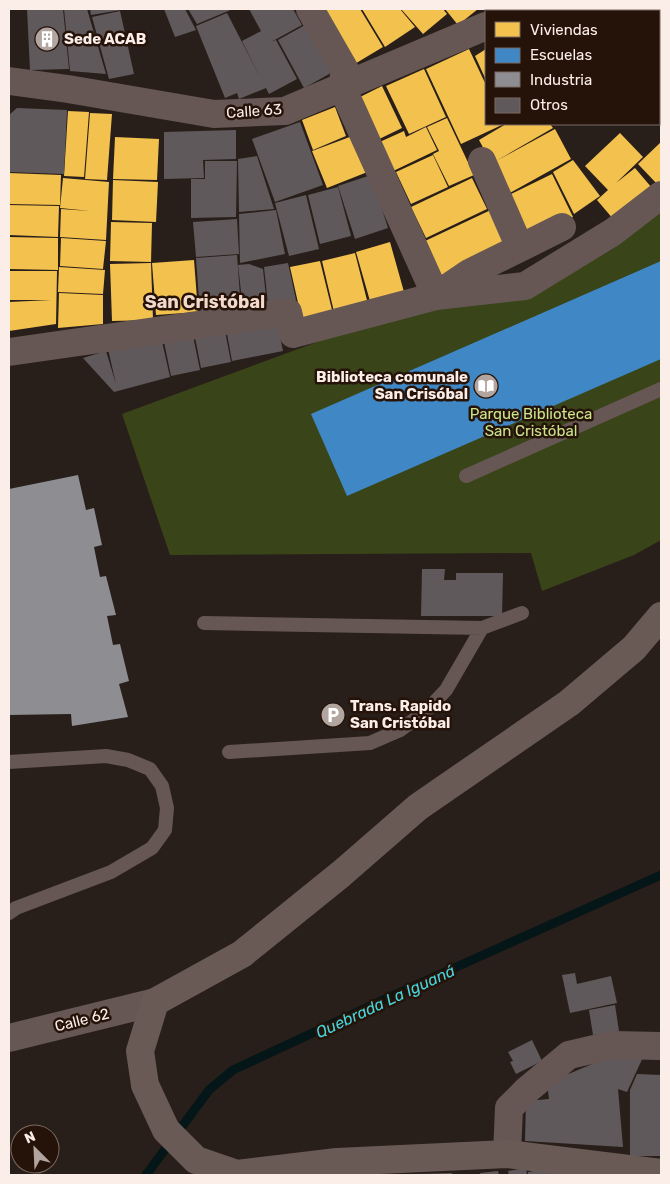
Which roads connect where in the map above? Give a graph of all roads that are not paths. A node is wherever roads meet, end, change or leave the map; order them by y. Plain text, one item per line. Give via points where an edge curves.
1 (310, 9) edge
2 (485, 26) edge
3 (9, 81) edge
4 (342, 87) junction
5 (482, 161) dead end
6 (661, 195) edge
7 (562, 227) dead end
8 (520, 248) junction
9 (436, 296) junction
10 (9, 352) edge
11 (661, 388) edge
12 (466, 476) dead end
13 (522, 614) dead end
14 (661, 616) edge
15 (204, 623) dead end
16 (482, 628) junction
17 (229, 752) dead end
18 (9, 762) edge
19 (9, 913) edge
20 (155, 1002) junction
21 (9, 1038) edge
22 (661, 1046) edge
23 (507, 1154) junction
24 (661, 1173) edge
25 (237, 1174) edge

1 - 4 street via 345,70
2 - 4 street, Calle 63
3 - 4 street, Calle 63 via 214,114 285,111
4 - 9 street
5 - 8 street
6 - 9 street via 612,232 525,286
7 - 8 street
8 - 9 street via 469,273
9 - 10 street via 293,334 288,312
11 - 12 lane
13 - 16 lane
14 - 20 street via 634,648 569,703 418,807 242,954
15 - 16 lane
16 - 17 lane via 446,690 425,712 400,730 370,743
18 - 19 lane via 106,756 128,760 150,769 162,786 167,808 165,830 152,848 111,872
20 - 21 street, Calle 62
20 - 25 street via 140,1051 145,1085 166,1130 196,1160
22 - 23 street via 612,1045 569,1055 509,1108
23 - 24 street
23 - 25 street via 337,1162

